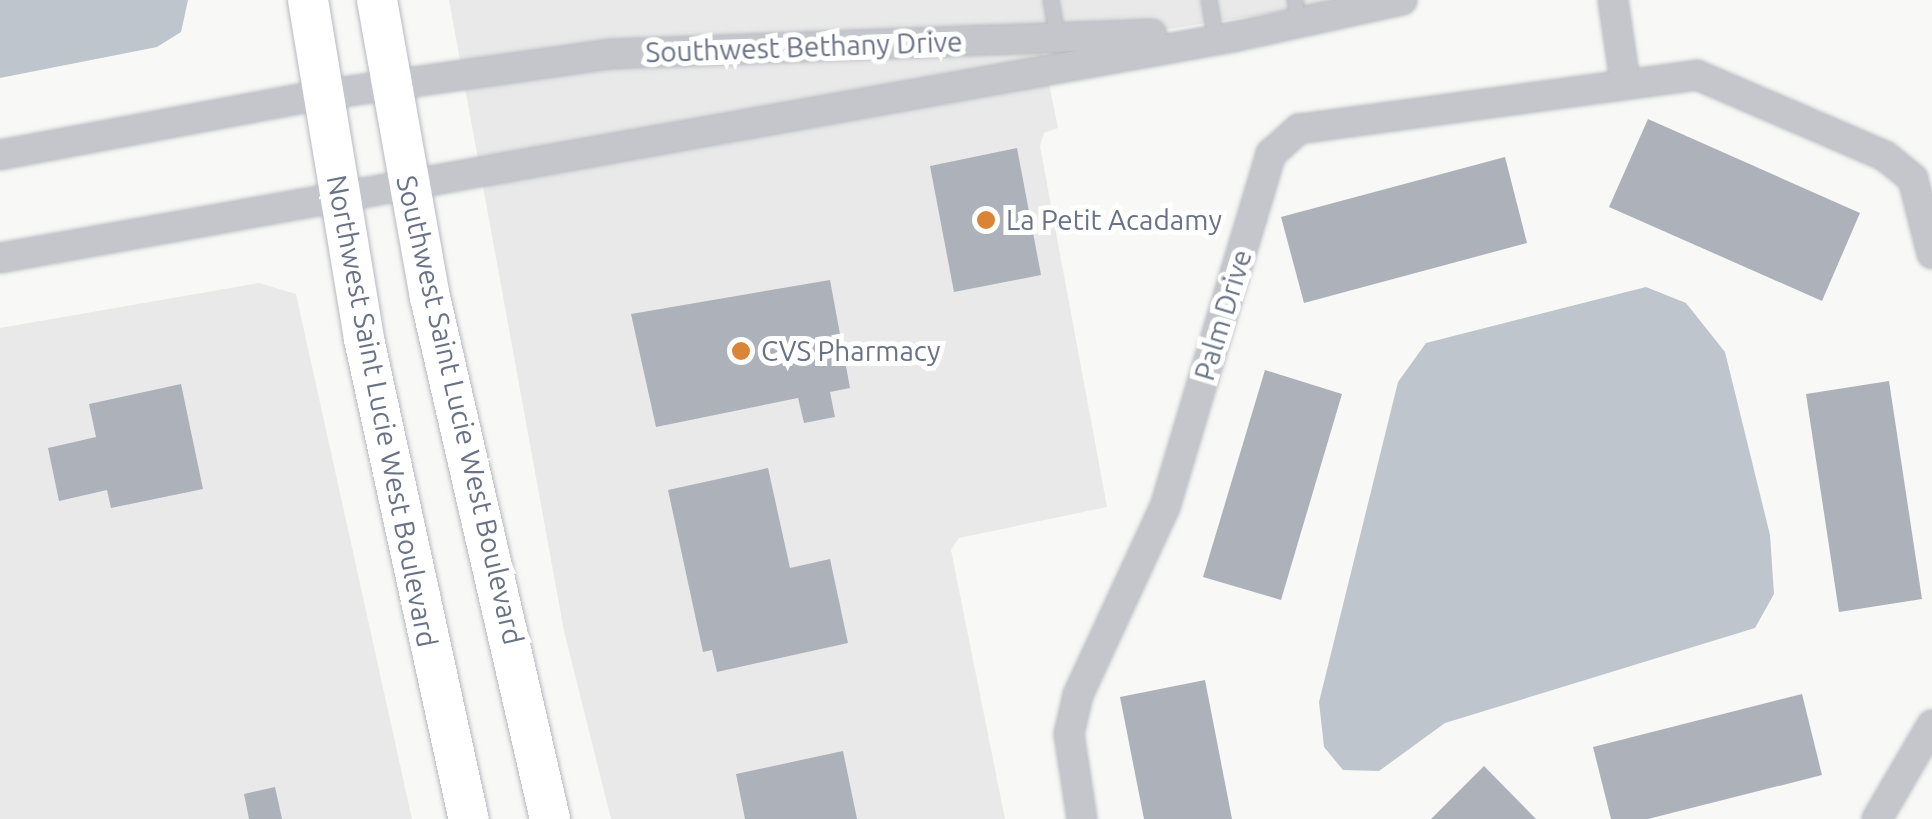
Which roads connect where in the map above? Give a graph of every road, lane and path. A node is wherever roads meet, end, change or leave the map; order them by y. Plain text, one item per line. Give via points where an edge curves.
1 (308, 0) edge
2 (376, 0) edge
3 (1051, 0) edge
4 (1209, 0) edge
5 (1402, 0) edge
6 (1613, 0) edge
7 (1294, 14) edge
8 (1214, 29) junction
9 (1058, 41) junction
10 (1626, 82) junction
11 (390, 84) junction
12 (322, 94) junction
13 (0, 155) edge
14 (408, 183) junction
15 (340, 199) junction
16 (1932, 254) edge
17 (0, 258) edge
18 (1932, 725) edge
19 (469, 811) edge
20 (550, 819) edge
21 (1082, 819) edge
22 (1877, 819) edge

1 - 12 main road, Northwest Saint Lucie West Boulevard
2 - 11 main road, Southwest Saint Lucie West Boulevard
3 - 9 lane
4 - 8 lane
5 - 7 street, Southwest Bethany Drive
6 - 10 street
7 - 8 street, Southwest Bethany Drive
7 - 14 street, Southwest Bethany Drive
8 - 9 street, Southwest Bethany Drive
9 - 11 street, Southwest Bethany Drive via 610,54
10 - 16 street, Palm Drive via 1697,75 1884,156 1913,180
10 - 21 street, Palm Drive via 1299,129 1272,154 1166,507 1078,695 1068,734
11 - 12 street, Southwest Bethany Drive
11 - 14 main road, Southwest Saint Lucie West Boulevard
12 - 13 street, Southwest Bethany Drive
12 - 15 main road, Northwest Saint Lucie West Boulevard
14 - 15 street, Southwest Bethany Drive
14 - 20 main road, Southwest Saint Lucie West Boulevard
15 - 17 street, Southwest Bethany Drive
15 - 19 main road, Northwest Saint Lucie West Boulevard via 429,656
18 - 22 street

